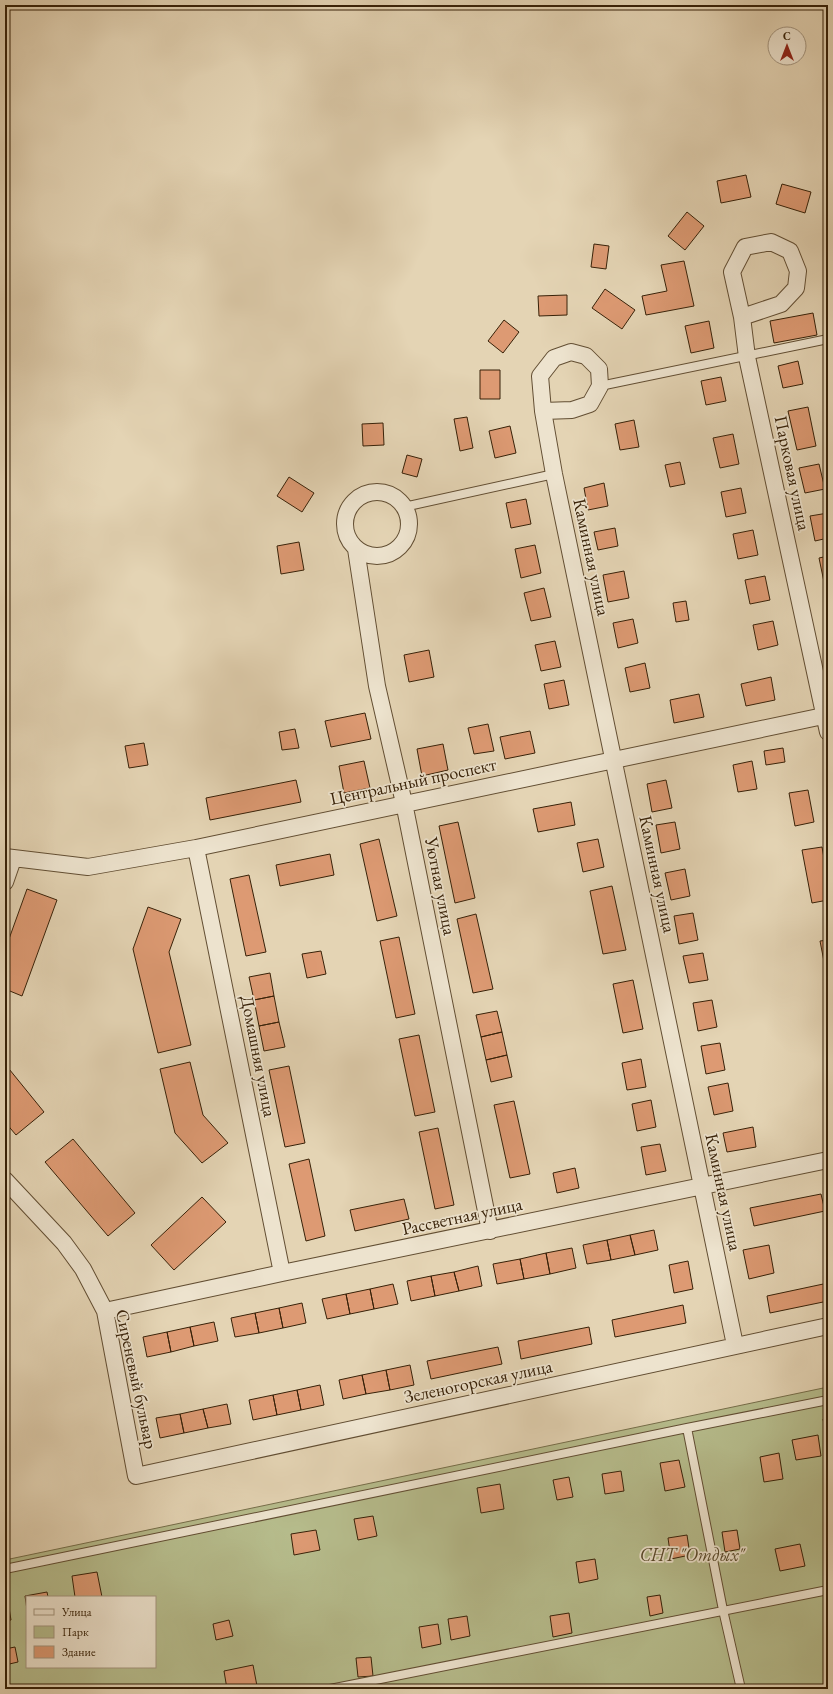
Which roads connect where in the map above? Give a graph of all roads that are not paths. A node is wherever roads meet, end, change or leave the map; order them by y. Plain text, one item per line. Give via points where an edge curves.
1 (742, 317) junction
2 (828, 339) edge
3 (747, 357) junction
4 (600, 386) junction
5 (543, 411) junction
6 (554, 474) junction
7 (404, 507) junction
8 (356, 549) junction
9 (826, 715) edge
10 (828, 732) edge
11 (614, 759) junction
12 (404, 803) junction
13 (196, 848) junction
14 (9, 858) edge
15 (5, 882) edge
16 (828, 1160) edge
17 (5, 1180) edge
18 (702, 1186) junction
19 (490, 1230) junction
20 (282, 1273) junction
21 (105, 1312) junction
22 (828, 1326) edge
23 (736, 1345) junction
24 (828, 1400) edge
25 (687, 1428) junction
26 (136, 1476) joint
27 (5, 1569) edge
28 (828, 1590) edge
29 (723, 1610) junction
30 (330, 1689) edge
31 (741, 1689) edge

1 - 1 street, Парковая улица via 732,272 745,247 770,242 790,252 798,271 796,288 782,304
1 - 3 street, Парковая улица
2 - 3 lane
3 - 4 lane
3 - 9 street, Парковая улица
4 - 5 street via 590,404 572,410
4 - 5 street, Каминная улица via 599,369 586,356 571,352 554,358 540,376
5 - 6 street, Каминная улица
6 - 7 lane
6 - 11 street, Каминная улица
7 - 8 street via 410,524 405,542 399,549 382,557 368,555
7 - 8 street via 398,500 382,492 368,494 356,500 348,511 344,525 346,534
8 - 12 street, Уютная улица via 377,686
9 - 10 street, Парковая улица
9 - 11 street, Центральный проспект
11 - 12 street, Центральный проспект
11 - 18 street, Каминная улица
12 - 13 street, Центральный проспект
12 - 19 street, Уютная улица
13 - 14 street, Центральный проспект via 88,867
13 - 20 street, Домашняя улица
14 - 15 street
16 - 18 street, Рассветная улица
17 - 21 street, Сиреневый бульвар via 83,1269
18 - 19 street, Рассветная улица
18 - 23 street, Каминная улица
19 - 20 street, Рассветная улица
20 - 21 street, Рассветная улица
21 - 26 street, Сиреневый бульвар
22 - 23 street, Зеленогорская улица
23 - 26 street, Зеленогорская улица
24 - 25 lane
25 - 27 lane
25 - 29 lane
28 - 29 lane
29 - 30 lane
29 - 31 lane

